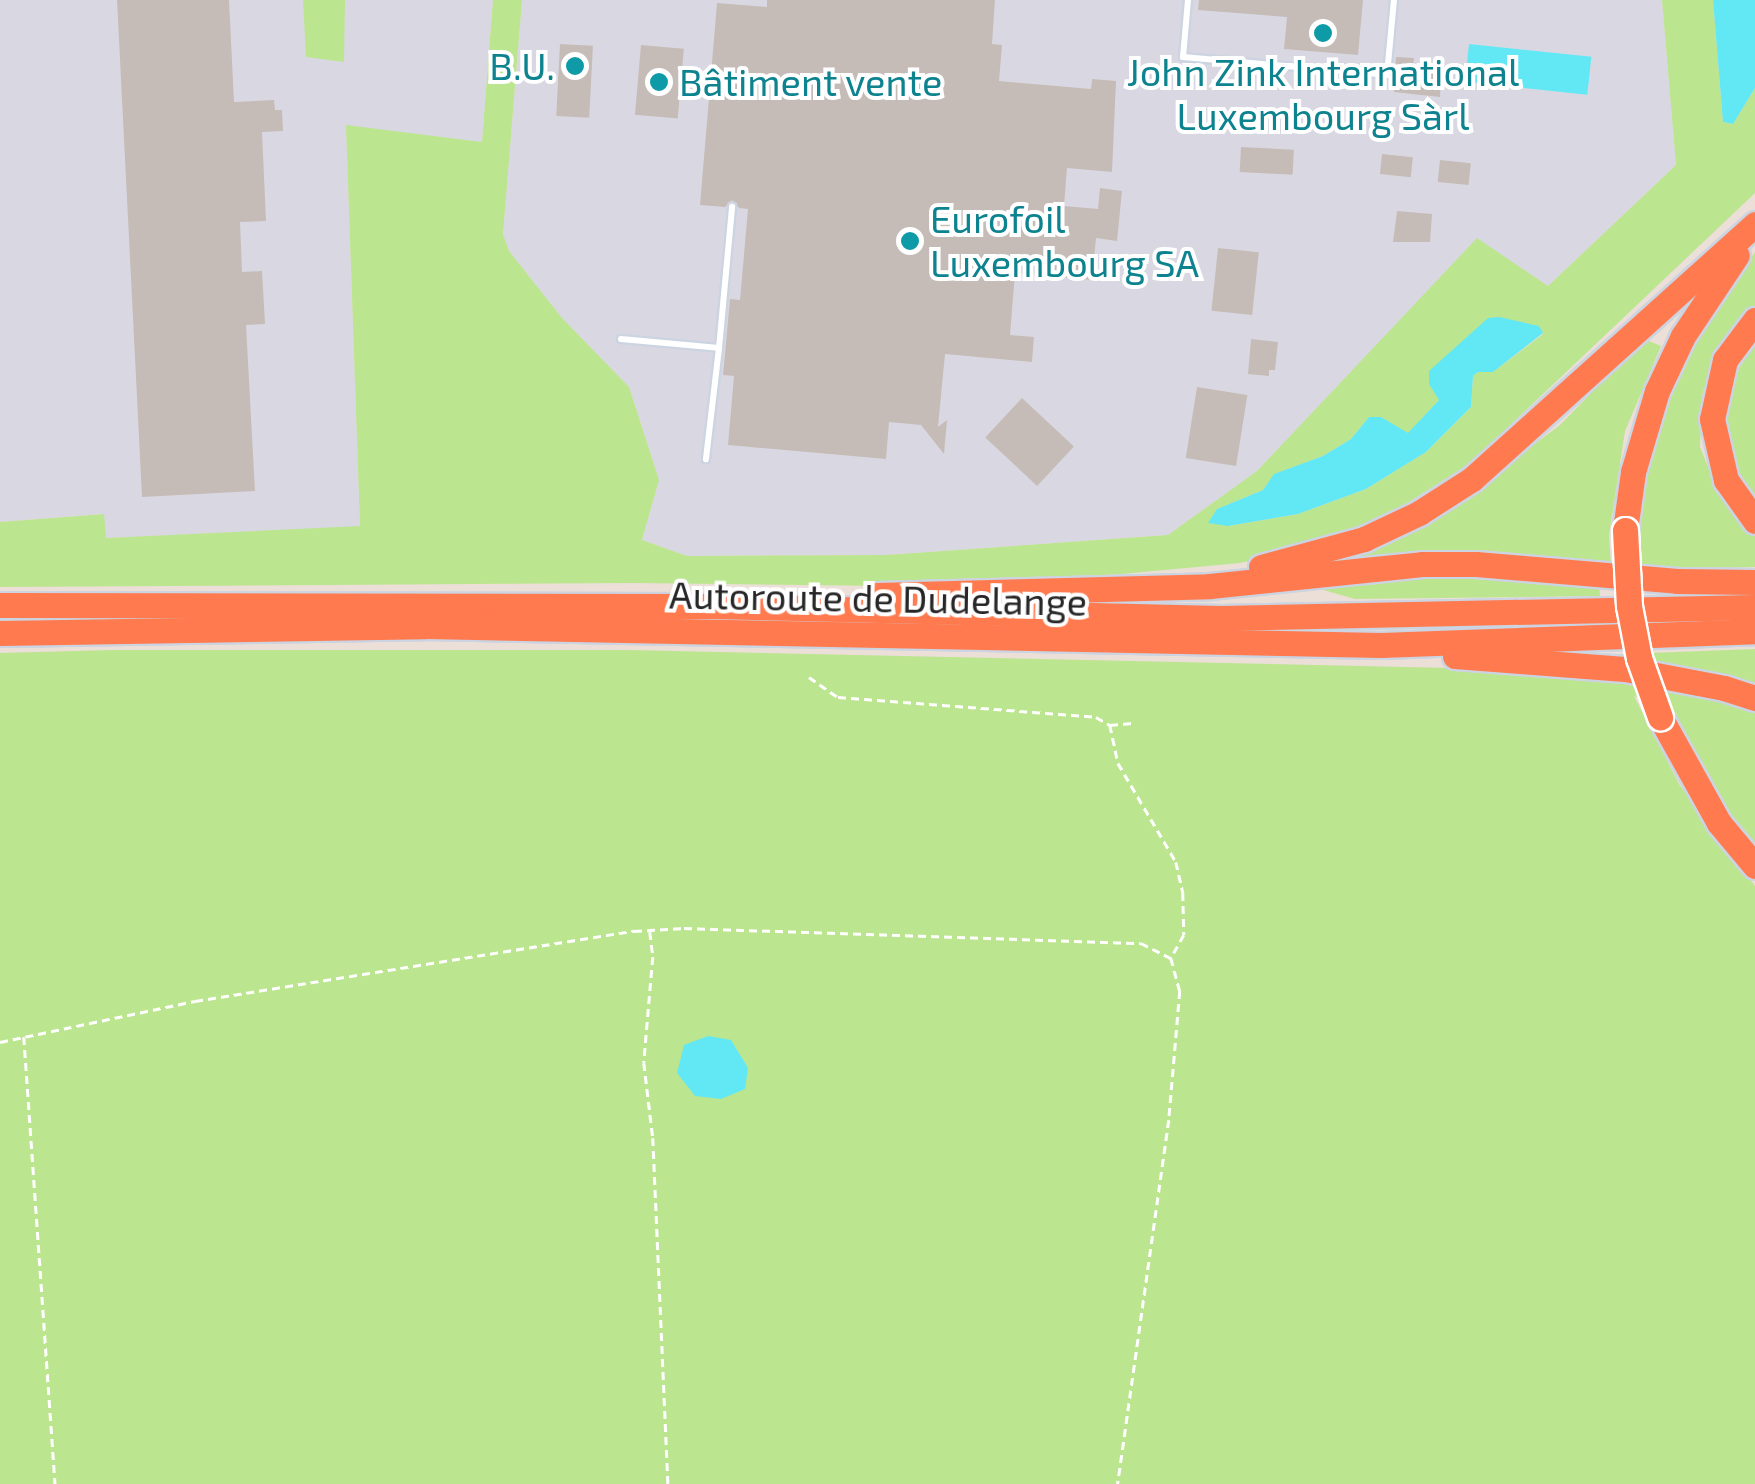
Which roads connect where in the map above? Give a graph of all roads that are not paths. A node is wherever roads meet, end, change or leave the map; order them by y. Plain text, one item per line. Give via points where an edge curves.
1 (1188, 0) edge
2 (1394, 0) edge
3 (732, 207) dead end
4 (1755, 227) edge
5 (1755, 320) edge
6 (620, 339) dead end
7 (719, 348) junction
8 (706, 459) dead end
9 (1755, 521) edge
10 (1755, 582) edge
11 (1127, 586) junction
12 (0, 606) edge
13 (711, 606) junction
14 (1755, 607) edge
15 (1755, 631) edge
16 (0, 633) edge
17 (1381, 644) junction
18 (1755, 698) edge
19 (1755, 866) edge

1 - 2 lane via 1183,56 1387,75
3 - 7 lane
4 - 11 highway via 1538,423 1472,479 1418,513 1310,556
4 - 19 highway, bridge via 1683,336 1656,391 1625,530 1629,606 1660,717 1711,810
5 - 9 highway via 1726,360 1712,419 1726,480
6 - 7 lane
7 - 8 lane
10 - 11 highway via 1422,564 1210,586
11 - 13 highway
12 - 13 highway, Autoroute de Dudelange
13 - 14 highway, Autoroute de Dudelange via 1220,618
15 - 17 highway, Autoroute de Dudelange
16 - 17 highway, Autoroute de Dudelange via 425,626
17 - 18 highway via 1625,668

